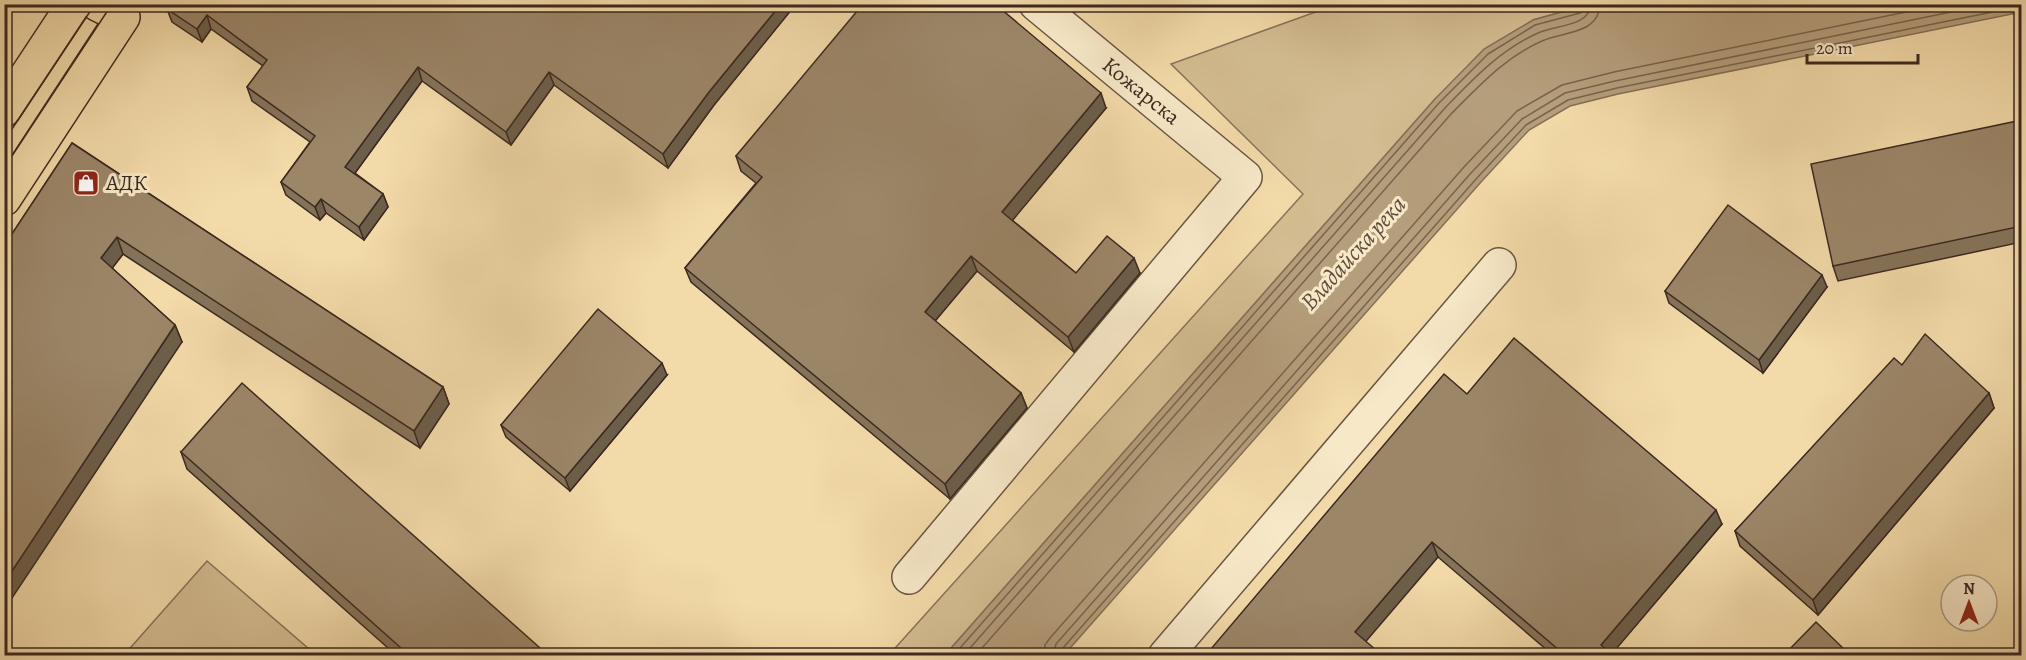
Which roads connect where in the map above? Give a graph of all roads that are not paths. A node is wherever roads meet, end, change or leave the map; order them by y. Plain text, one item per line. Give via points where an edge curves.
1 (74, 4) edge
2 (1036, 4) edge
3 (117, 9) edge
4 (4, 110) edge
5 (4, 199) edge
6 (1499, 265) dead end
7 (909, 577) dead end
8 (1165, 656) edge

1 - 4 main road
2 - 7 street, Кожарска via 1245,177
3 - 5 main road
6 - 8 street

